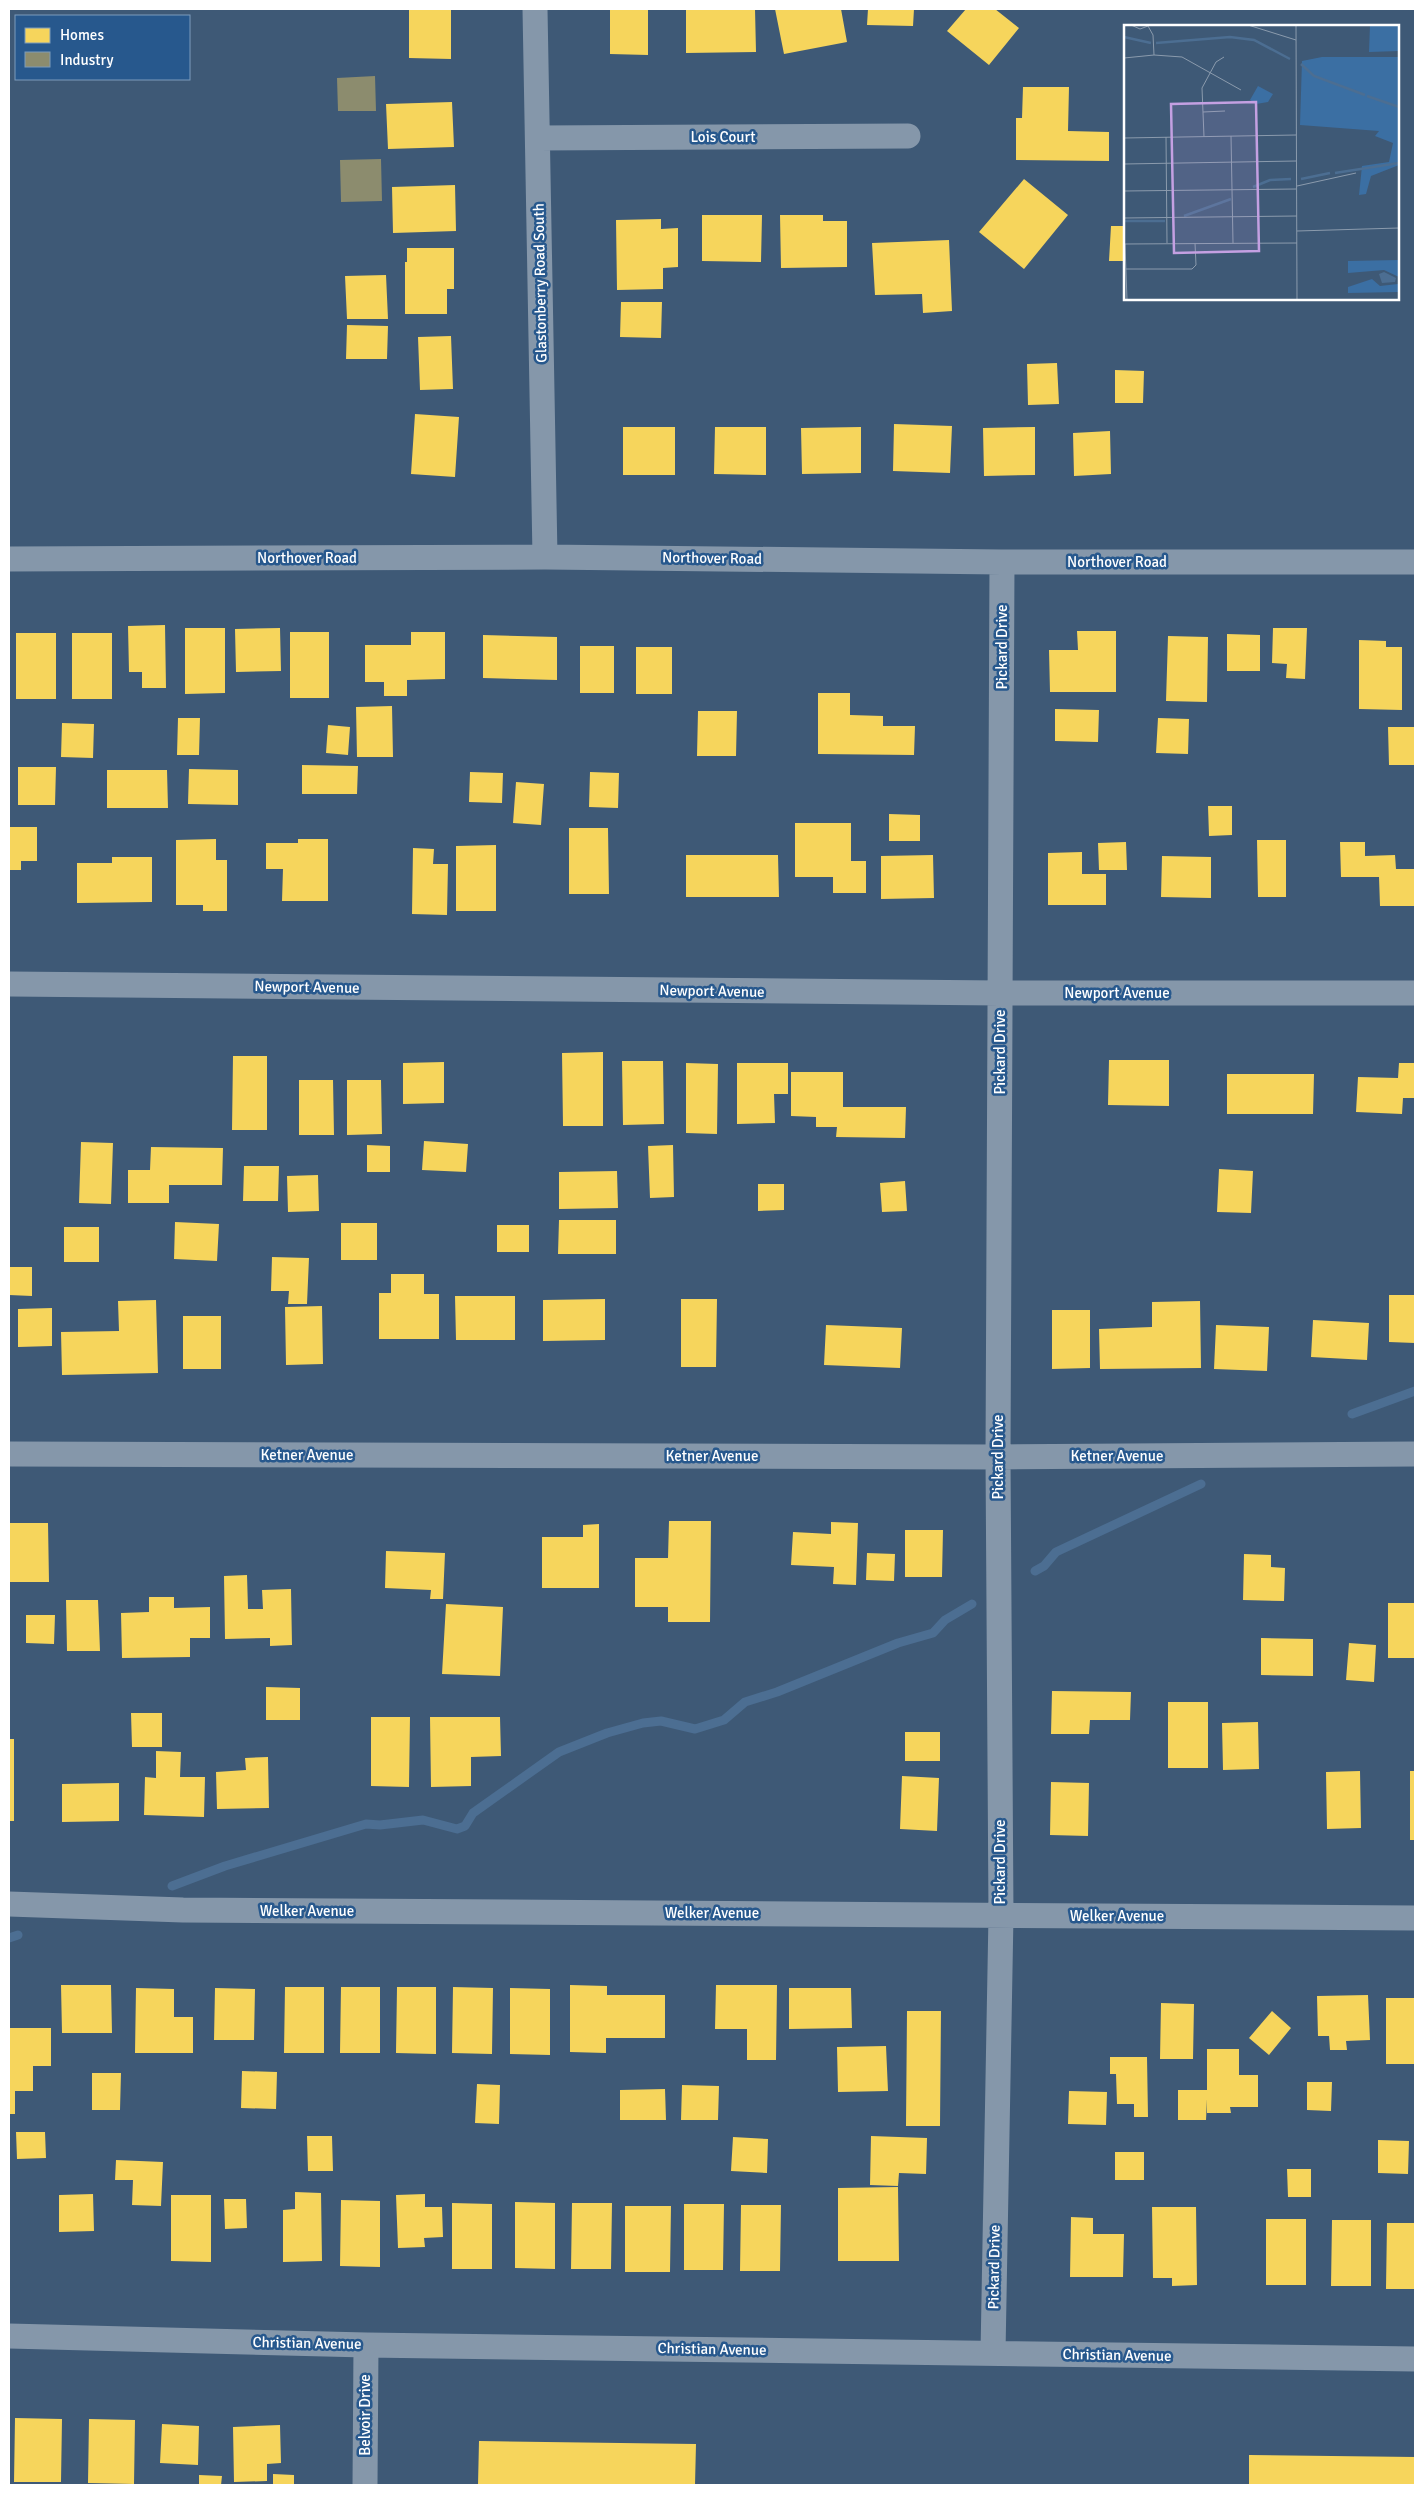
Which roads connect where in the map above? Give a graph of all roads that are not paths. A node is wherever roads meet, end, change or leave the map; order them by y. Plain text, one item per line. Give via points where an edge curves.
1 (535, 9) edge
2 (908, 136) dead end
3 (538, 138) junction
4 (545, 557) junction
5 (9, 559) edge
6 (1002, 562) junction
7 (1415, 562) edge
8 (9, 984) edge
9 (1000, 993) junction
10 (1415, 993) edge
11 (9, 1454) edge
12 (1415, 1454) edge
13 (998, 1457) junction
14 (9, 1904) edge
15 (1001, 1915) junction
16 (1415, 1918) edge
17 (9, 2336) edge
18 (366, 2344) junction
19 (993, 2353) junction
20 (1415, 2359) edge
21 (365, 2485) edge

1 - 3 street, Glastonberry Road South
2 - 3 street, Lois Court
3 - 4 street, Glastonberry Road South
4 - 5 street, Northover Road
4 - 6 street, Northover Road
6 - 7 street, Northover Road
6 - 9 street, Pickard Drive
8 - 9 street, Newport Avenue
9 - 10 street, Newport Avenue
9 - 13 street, Pickard Drive
11 - 13 street, Ketner Avenue
12 - 13 street, Ketner Avenue
13 - 15 street, Pickard Drive
14 - 15 street, Welker Avenue via 183,1910
15 - 16 street, Welker Avenue
15 - 19 street, Pickard Drive
17 - 18 street, Christian Avenue
18 - 19 street, Christian Avenue
18 - 21 street, Belvoir Drive
19 - 20 street, Christian Avenue

